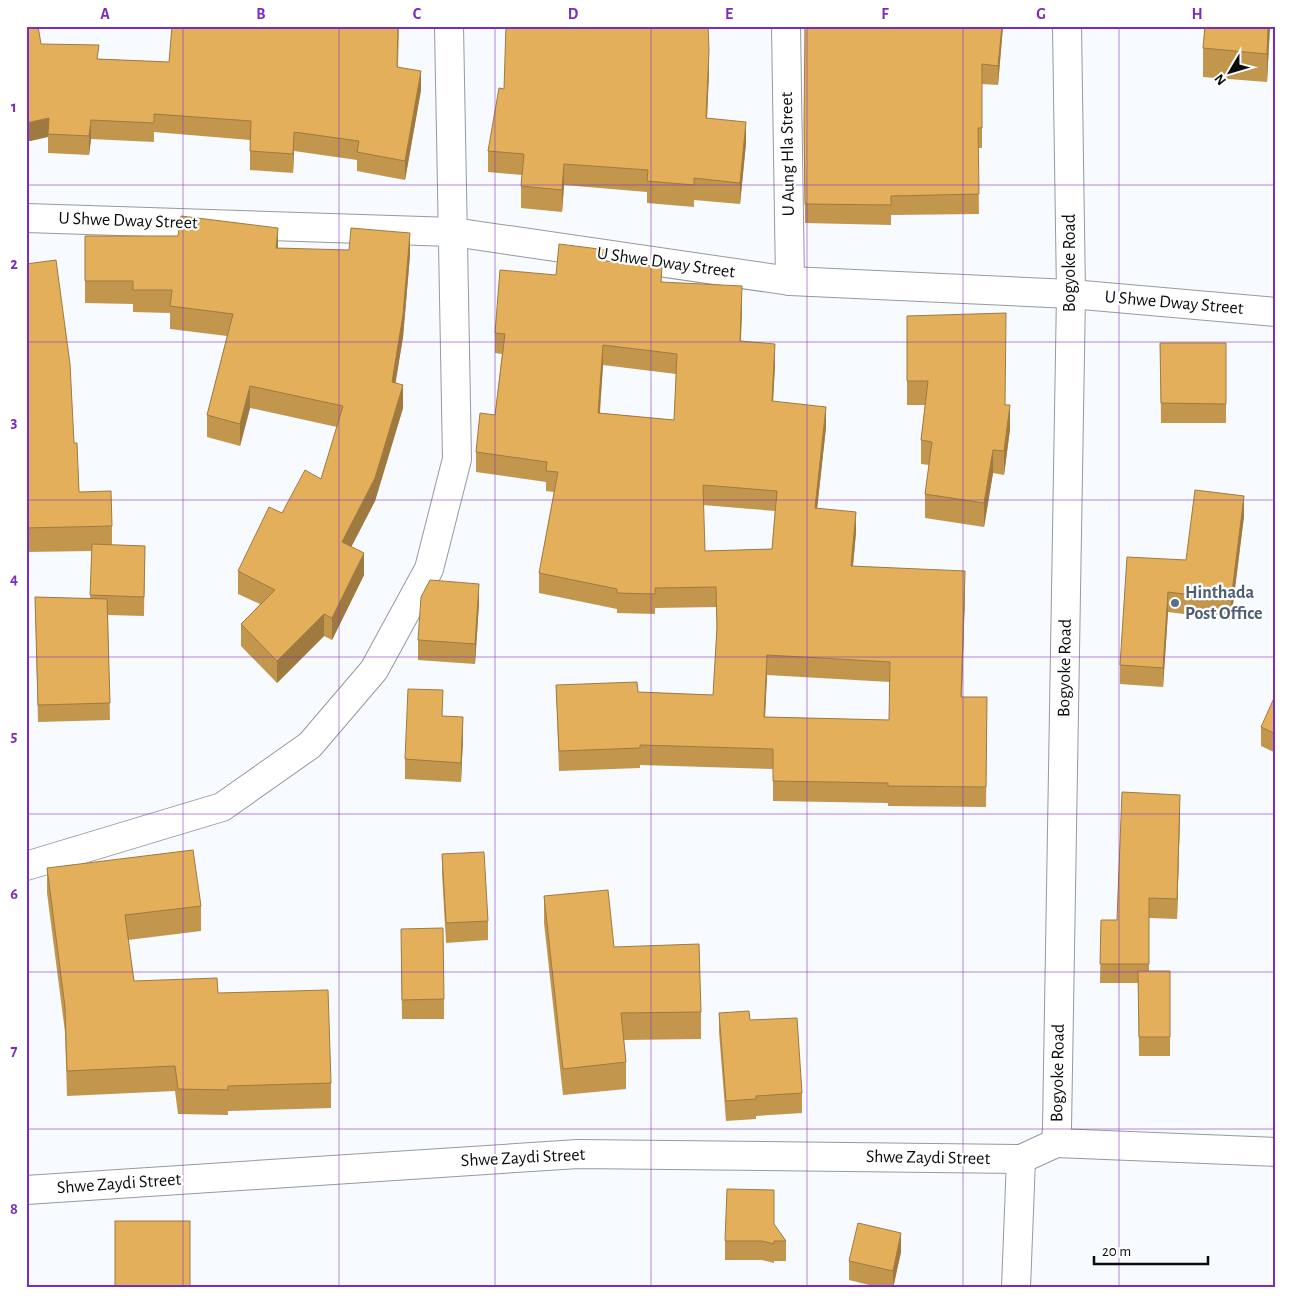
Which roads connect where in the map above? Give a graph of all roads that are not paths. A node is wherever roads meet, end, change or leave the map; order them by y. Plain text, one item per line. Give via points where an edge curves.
1 (449, 26) edge
2 (786, 26) edge
3 (1067, 26) edge
4 (26, 218) edge
5 (453, 232) junction
6 (790, 281) junction
7 (1071, 294) junction
8 (1276, 312) edge
9 (26, 866) edge
10 (1056, 1142) junction
11 (1276, 1152) edge
12 (1021, 1159) junction
13 (26, 1190) edge
14 (1016, 1288) edge

1 - 5 street
2 - 6 street, U Aung Hla Street
3 - 7 street, Bogyoke Road
4 - 5 street, U Shwe Dway Street
5 - 6 street, U Shwe Dway Street
5 - 9 street via 457,459 429,569 374,670 310,745 222,807
6 - 7 street, U Shwe Dway Street
7 - 8 street, U Shwe Dway Street
7 - 10 street, Bogyoke Road
10 - 11 street
10 - 12 street, Bogyoke Road
12 - 13 street, Shwe Zaydi Street via 578,1154
12 - 14 street

